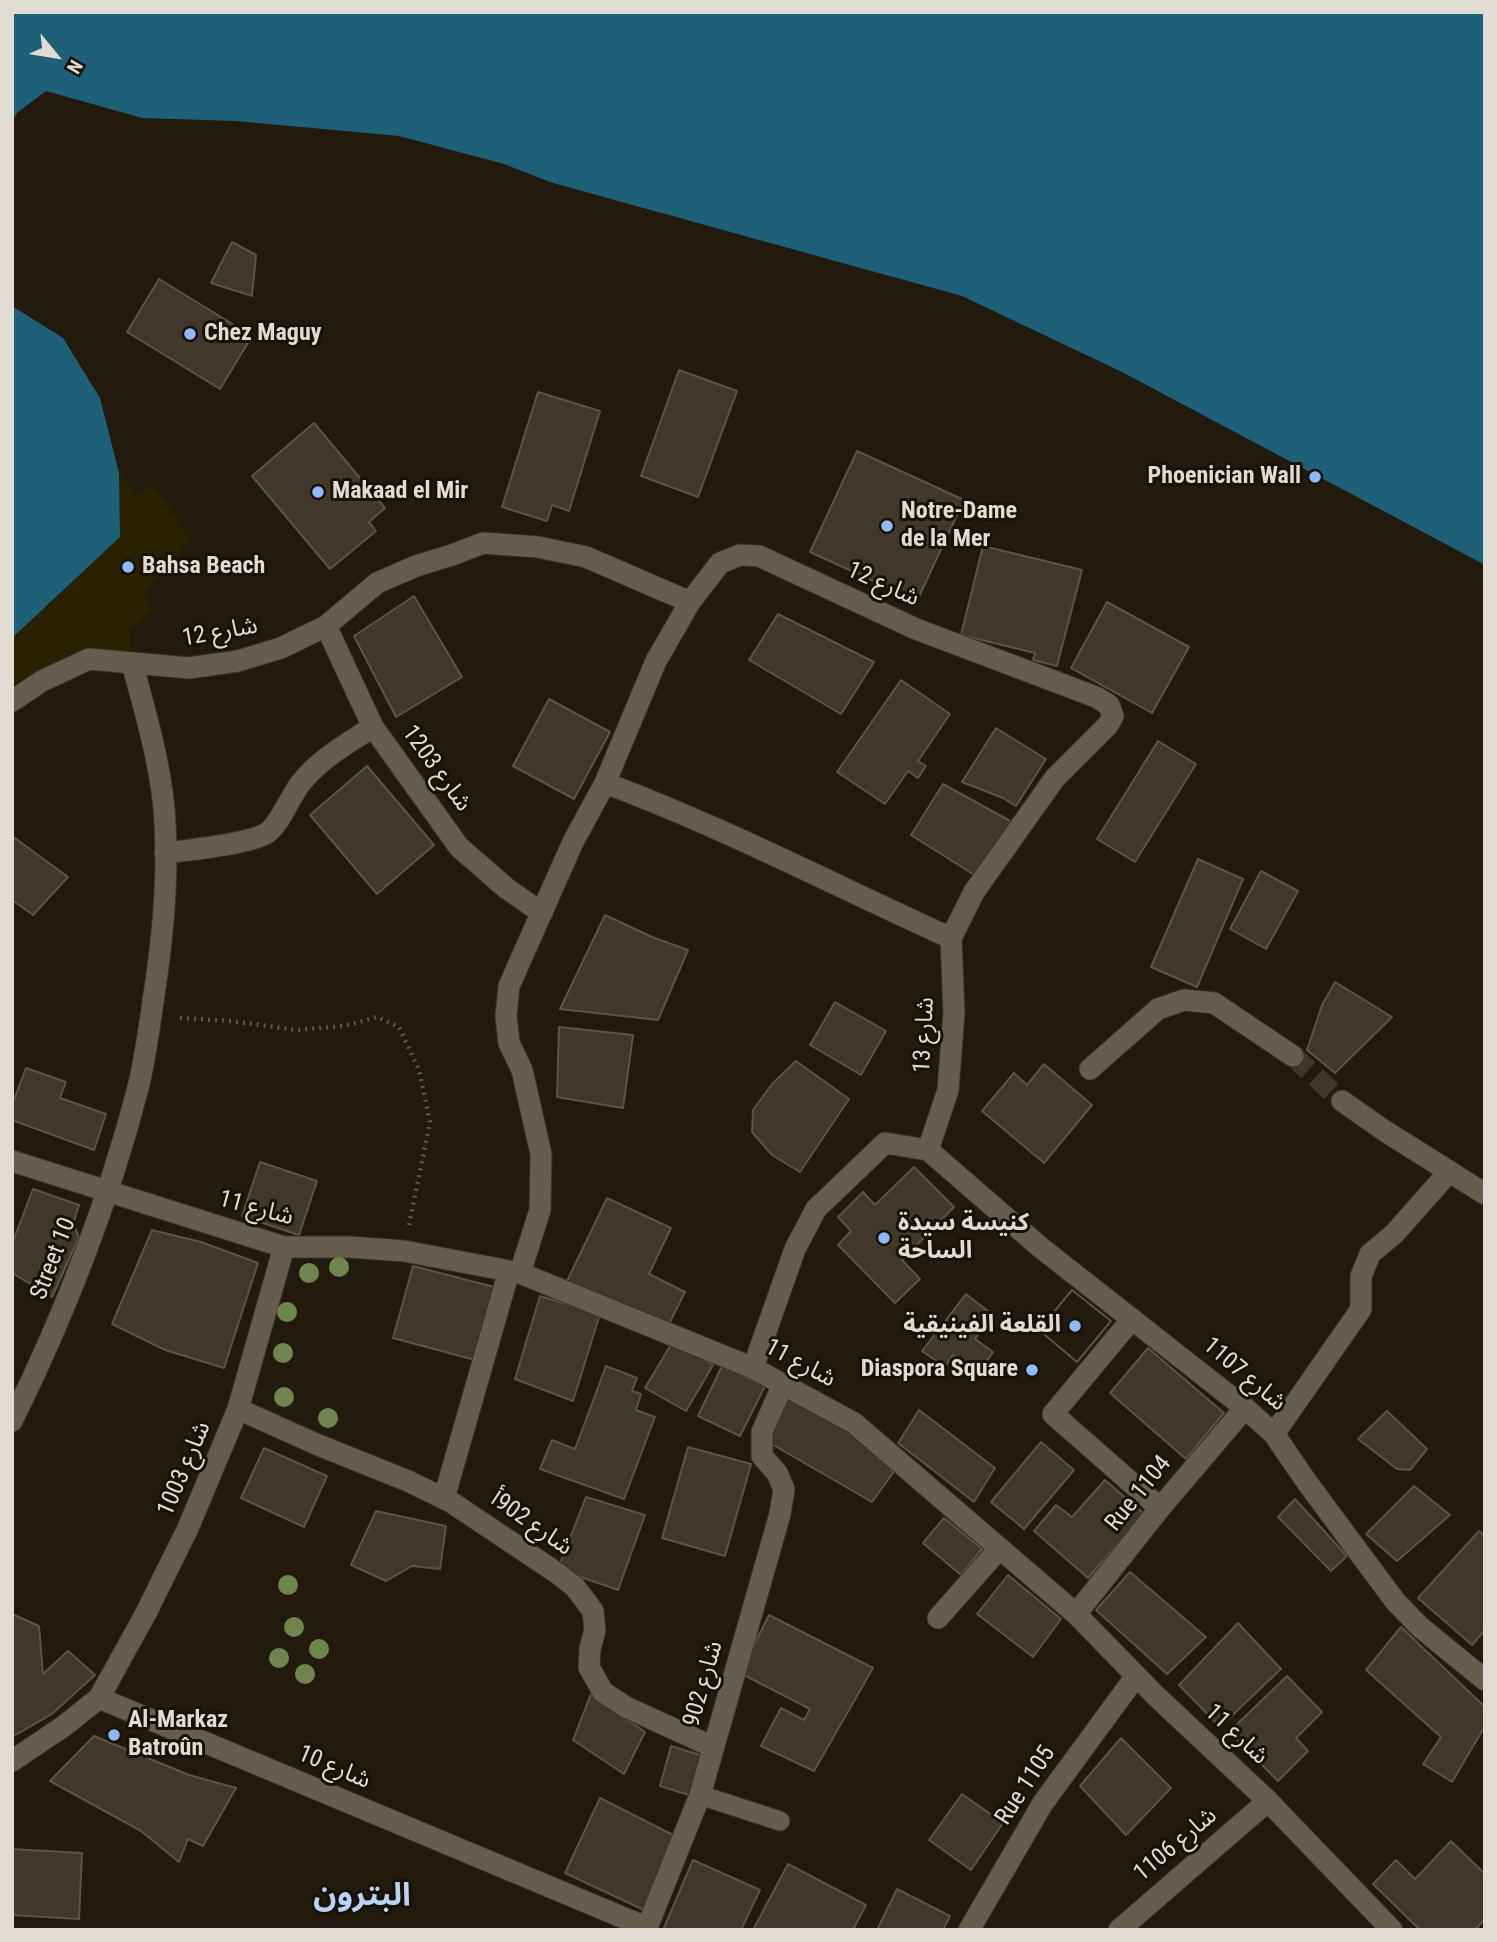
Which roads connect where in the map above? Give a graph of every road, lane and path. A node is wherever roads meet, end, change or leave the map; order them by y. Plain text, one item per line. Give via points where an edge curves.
1 (690, 602) junction
2 (326, 626) junction
3 (132, 663) junction
4 (1072, 688) joint
5 (12, 701) edge
6 (373, 727) junction
7 (605, 783) junction
8 (165, 853) junction
9 (542, 913) junction
10 (951, 938) junction
11 (151, 1016) junction
12 (1293, 1056) tunnel mouth
13 (1090, 1069) dead end
14 (1342, 1101) tunnel mouth
15 (928, 1150) junction
16 (12, 1161) edge
17 (1448, 1172) junction
18 (108, 1192) junction
19 (1485, 1194) edge
20 (284, 1247) junction
21 (404, 1251) junction
22 (514, 1272) junction
23 (1132, 1319) junction
24 (753, 1368) junction
25 (783, 1384) junction
26 (1245, 1408) junction
27 (238, 1409) junction
28 (12, 1421) edge
29 (1275, 1434) junction
30 (444, 1498) junction
31 (1160, 1508) junction
32 (999, 1549) junction
33 (1076, 1614) junction
34 (938, 1618) dead end
35 (1136, 1676) junction
36 (1485, 1681) edge
37 (99, 1698) junction
38 (713, 1748) junction
39 (12, 1761) edge
40 (700, 1795) junction
41 (1268, 1801) junction
42 (780, 1821) dead end
43 (647, 1929) edge
44 (969, 1930) edge
45 (1119, 1930) edge
46 (1392, 1930) edge

1 - 2 street, شارع 12 via 586,557 483,543 377,583
1 - 4 street, شارع 12 via 720,563 740,555 759,556 916,629
1 - 7 street, شارع 12 via 656,661
2 - 3 street, شارع 12 via 281,648 238,661 189,668
2 - 6 street, شارع 1203
3 - 5 street, شارع 12 via 89,659
3 - 8 street via 155,746
4 - 10 street, شارع 13 via 1110,705 1113,716 1055,778 974,892
6 - 8 street via 332,754 301,783 266,833
6 - 9 street, شارع 1203 via 459,847
7 - 9 street, شارع 12
7 - 10 street via 746,842
8 - 11 street via 161,946
9 - 22 street, شارع 12 via 509,986 506,1016 509,1043 522,1070 541,1154 540,1210
10 - 15 street, شارع 13 via 954,1013 948,1090
11 - 18 street via 138,1085
11 - 21 path via 296,1030 344,1026 377,1017 399,1027 419,1070 430,1122
12 - 13 street via 1214,1003 1184,1000 1158,1009
14 - 17 street
15 - 23 street, شارع 1107
15 - 24 street via 885,1143 816,1209 795,1249
16 - 18 street, شارع 11
17 - 19 street
17 - 29 street via 1394,1234 1370,1254 1361,1276 1361,1309
18 - 20 street, شارع 11
18 - 28 street, Street 10 via 49,1346
20 - 21 street, شارع 11
20 - 27 street, شارع 1003
21 - 22 street, شارع 11
22 - 24 street, شارع 11
22 - 30 street, شارع 12
23 - 26 street, شارع 1107
23 - 31 street via 1053,1414
24 - 25 street, شارع 11
25 - 32 street, شارع 11 via 854,1423
25 - 38 street, شارع 902 via 762,1432 762,1456 784,1489 780,1514
26 - 29 street, شارع 1107
26 - 31 street, Rue 1104
27 - 30 street, شارع 902أ
27 - 37 street, شارع 1003 via 188,1528
29 - 36 street, شارع 1107 via 1395,1601
30 - 38 street, شارع 902أ via 575,1587 595,1621 589,1667 603,1692
31 - 33 street, Rue 1104
32 - 33 street, شارع 11
32 - 34 street
33 - 35 street, شارع 11
35 - 41 street, شارع 11
35 - 44 street, Rue 1105 via 1043,1803
37 - 39 street
37 - 43 street, شارع 10
38 - 40 street, شارع 902
40 - 42 lane
40 - 43 street, شارع 902
41 - 45 street, شارع 1106
41 - 46 street, شارع 11

